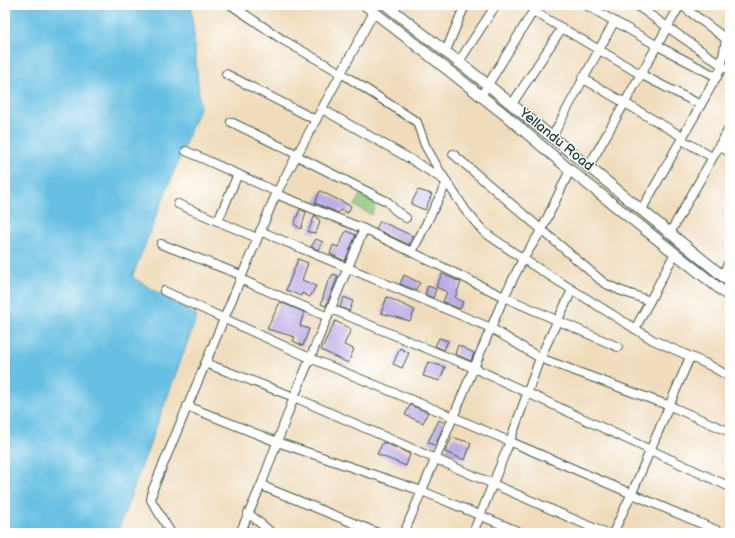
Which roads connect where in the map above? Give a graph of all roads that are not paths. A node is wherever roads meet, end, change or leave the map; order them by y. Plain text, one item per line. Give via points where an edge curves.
1 (231, 5) edge
2 (365, 5) edge
3 (387, 5) edge
4 (465, 5) edge
5 (496, 5) edge
6 (586, 5) edge
7 (636, 5) edge
8 (680, 5) edge
9 (535, 8) edge
10 (374, 12) junction
11 (614, 22) junction
12 (667, 26) junction
13 (562, 28) junction
14 (729, 37) edge
15 (656, 46) junction
16 (598, 50) junction
17 (445, 52) junction
18 (458, 63) junction
19 (722, 65) junction
20 (730, 71) edge
21 (341, 72) junction
22 (226, 74) dead end
23 (640, 74) junction
24 (717, 77) junction
25 (582, 78) junction
26 (488, 85) junction
27 (481, 96) junction
28 (624, 101) junction
29 (512, 104) junction
30 (701, 106) junction
31 (322, 109) junction
32 (316, 120) junction
33 (231, 122) dead end
34 (730, 127) edge
35 (552, 137) junction
36 (682, 138) junction
37 (719, 145) junction
38 (186, 151) dead end
39 (730, 153) edge
40 (452, 154) dead end
41 (297, 156) junction
42 (712, 157) junction
43 (589, 166) junction
44 (570, 170) junction
45 (238, 174) junction
46 (447, 182) junction
47 (276, 193) junction
48 (178, 204) dead end
49 (642, 210) junction
50 (406, 218) dead end
51 (218, 221) junction
52 (364, 229) junction
53 (541, 231) junction
54 (670, 233) junction
55 (259, 235) junction
56 (161, 244) dead end
57 (412, 252) junction
58 (675, 253) junction
59 (524, 259) junction
60 (730, 261) edge
61 (348, 268) junction
62 (722, 275) junction
63 (241, 277) junction
64 (730, 282) edge
65 (572, 290) junction
66 (164, 291) dead end
67 (504, 297) junction
68 (730, 297) edge
69 (650, 301) junction
70 (329, 313) junction
71 (224, 317) junction
72 (558, 320) junction
73 (491, 328) junction
74 (634, 329) junction
75 (618, 347) dead end
76 (690, 356) junction
77 (310, 358) junction
78 (540, 358) junction
79 (205, 363) junction
80 (474, 368) junction
81 (730, 377) edge
82 (528, 393) junction
83 (294, 397) junction
84 (187, 406) junction
85 (670, 406) junction
86 (453, 417) junction
87 (730, 432) edge
88 (510, 441) junction
89 (277, 442) junction
90 (649, 451) junction
91 (436, 459) junction
92 (262, 483) junction
93 (492, 484) junction
94 (730, 487) edge
95 (422, 491) junction
96 (632, 493) junction
97 (248, 513) junction
98 (480, 515) junction
99 (171, 533) edge
100 (240, 533) edge
101 (272, 533) edge
102 (378, 533) edge
103 (405, 533) edge
104 (473, 533) edge
105 (522, 533) edge
106 (604, 533) edge
107 (613, 533) edge
108 (723, 533) edge

1 - 21 street via 283,40
2 - 10 main road, Yellandu Road
3 - 17 main road, Yellandu Road
4 - 17 street
5 - 18 street
6 - 11 street
7 - 12 street
8 - 12 street
8 - 14 street
9 - 13 street
9 - 26 street
10 - 21 street
10 - 27 main road, Yellandu Road
11 - 15 street
11 - 16 street
12 - 15 street
12 - 19 street
13 - 16 street
13 - 29 street
14 - 19 street
15 - 23 street
15 - 24 street
16 - 23 street
16 - 25 street
17 - 18 main road, Yellandu Road
18 - 26 main road, Yellandu Road
19 - 20 street
19 - 24 street
21 - 31 street
21 - 46 street via 417,122 425,145
22 - 32 street
23 - 28 street
23 - 30 street
24 - 30 street
25 - 28 street
25 - 35 street
26 - 27 street
26 - 29 main road, Yellandu Road
27 - 44 main road, Yellandu Road
28 - 36 street
28 - 43 street
29 - 35 main road, Yellandu Road
30 - 36 street
31 - 32 street
31 - 46 street
32 - 41 street
33 - 41 street
34 - 37 street
35 - 43 main road, Yellandu Road
36 - 42 street
36 - 49 street
37 - 39 street
37 - 42 street
38 - 45 street
40 - 53 street
41 - 47 street
41 - 50 street via 388,202
42 - 54 street
43 - 49 main road, Yellandu Road
44 - 53 street
44 - 58 main road, Yellandu Road
45 - 47 street
45 - 51 street
46 - 57 street
46 - 59 street via 484,232
47 - 52 street
47 - 55 street
48 - 51 street
49 - 54 main road, Yellandu Road
51 - 55 street
52 - 57 street
52 - 61 street
53 - 59 street
53 - 69 street via 604,283
54 - 62 main road, Yellandu Road
55 - 61 street
55 - 63 street
56 - 63 street
57 - 67 street
58 - 68 main road, Yellandu Road
58 - 69 street
59 - 65 street
59 - 67 street
60 - 62 street
61 - 70 street
61 - 73 street
62 - 64 main road, Yellandu Road
63 - 70 street
63 - 71 street
65 - 72 street
65 - 74 street
66 - 71 street
67 - 72 street
67 - 73 street
69 - 74 street
70 - 77 street
70 - 80 street
71 - 77 street
71 - 79 street
72 - 75 street
72 - 78 street
73 - 78 street
73 - 80 street
74 - 76 street
76 - 81 street
76 - 85 street
77 - 83 street
77 - 86 street
78 - 82 street
78 - 85 street
79 - 83 street
79 - 84 street
80 - 82 street
80 - 86 street
82 - 88 street
82 - 90 street
83 - 89 street
83 - 91 street
84 - 89 street
84 - 99 street via 153,489 151,500
85 - 87 street
85 - 90 street
86 - 88 street
86 - 91 street
88 - 93 street
88 - 96 street
89 - 92 street
89 - 95 street
90 - 94 street
90 - 96 street
91 - 93 street
91 - 95 street
92 - 97 street
92 - 102 street via 267,488
93 - 98 street
93 - 106 street
95 - 98 street
95 - 103 street
96 - 107 street
96 - 108 street
97 - 100 street
97 - 101 street
98 - 104 street
98 - 105 street

